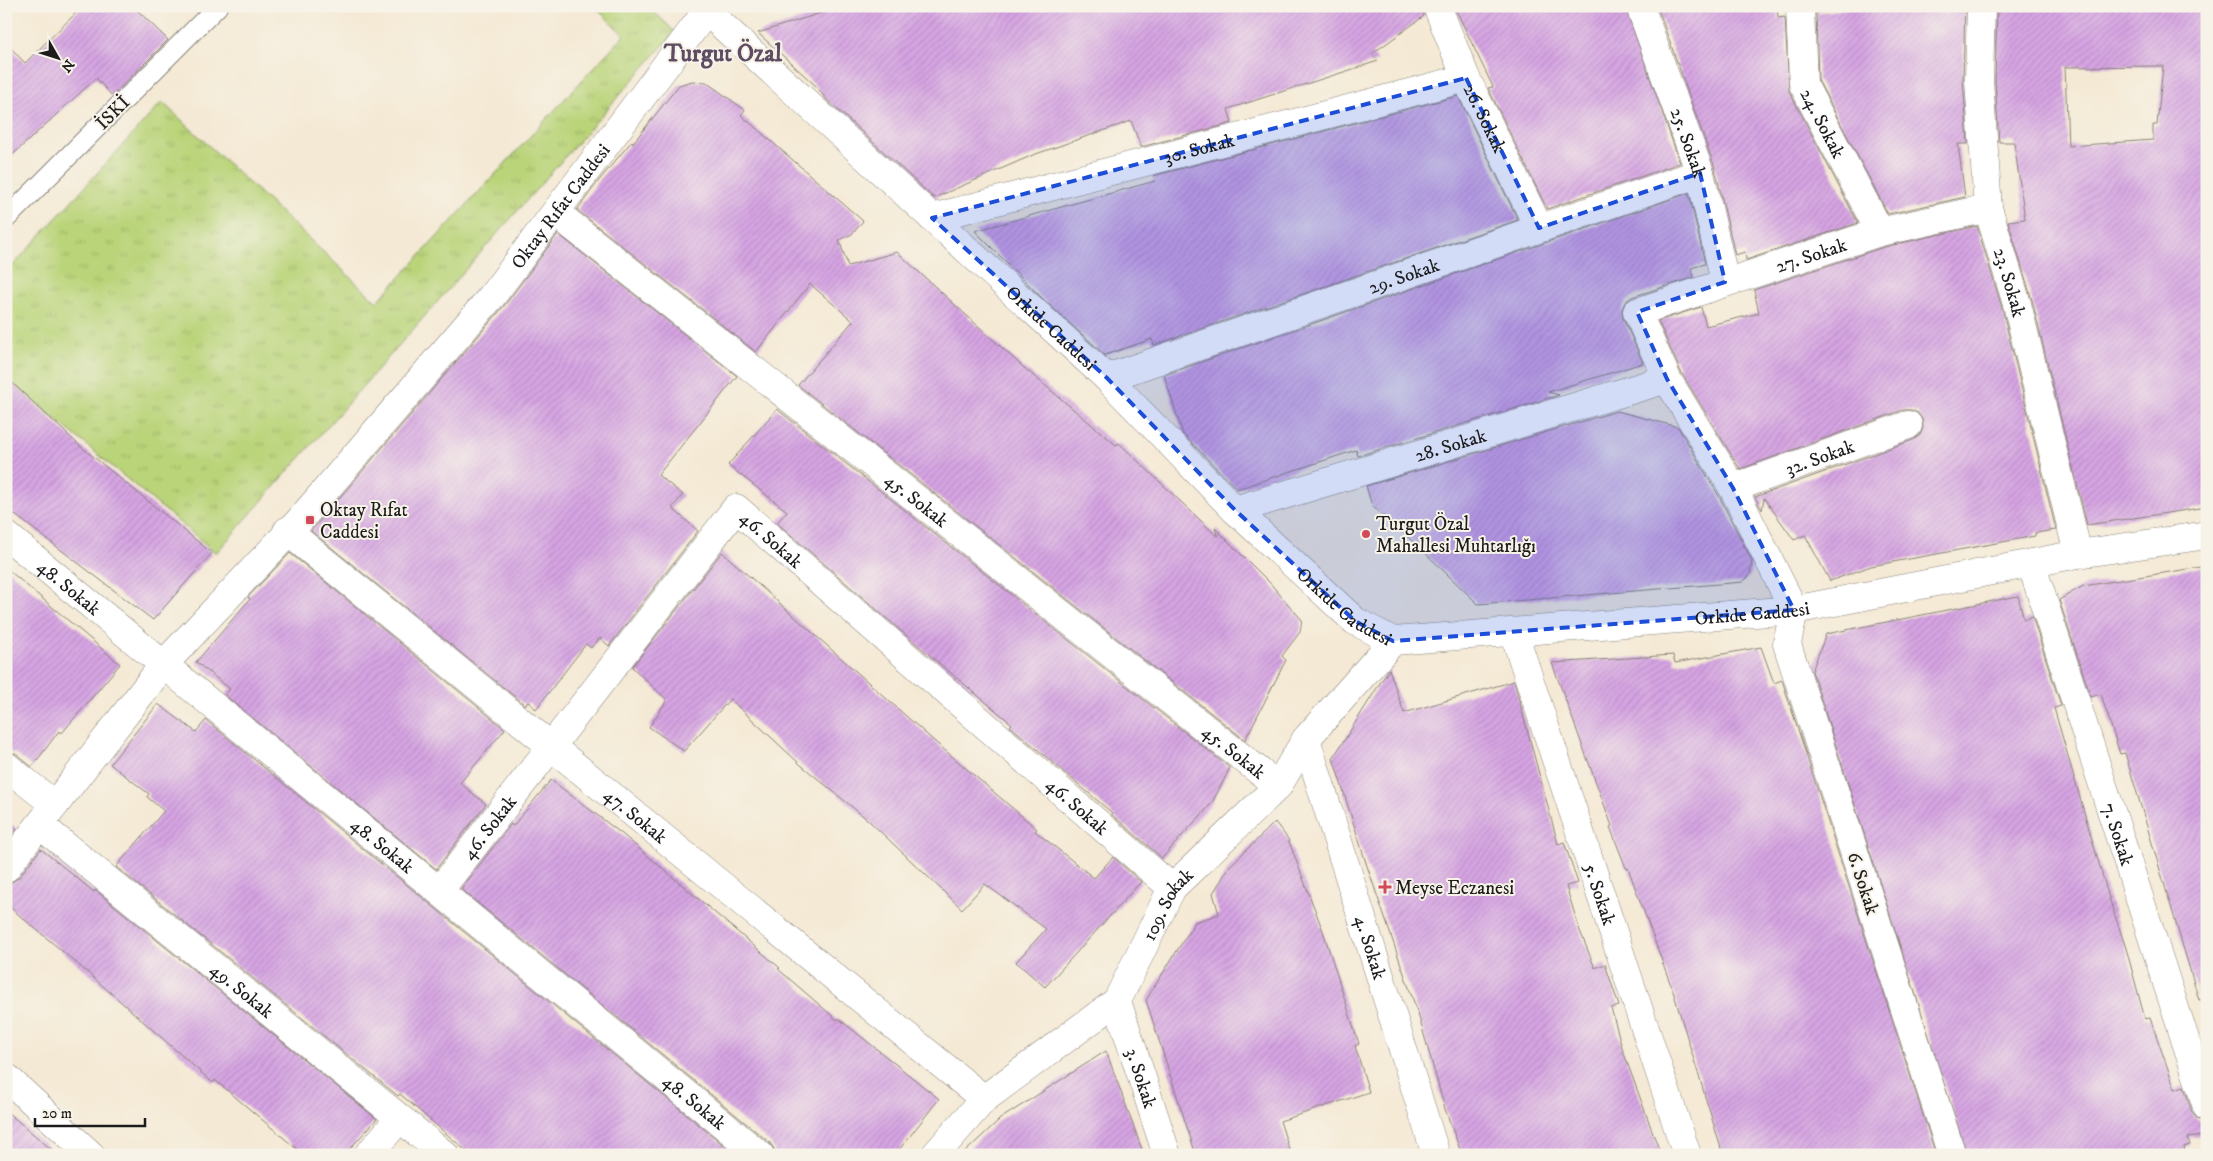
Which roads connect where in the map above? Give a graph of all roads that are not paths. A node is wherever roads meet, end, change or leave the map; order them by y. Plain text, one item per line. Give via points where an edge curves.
1 (218, 6) edge
2 (1438, 6) edge
3 (1640, 6) edge
4 (1800, 6) edge
5 (1981, 6) edge
6 (711, 8) edge
7 (1466, 78) junction
8 (1700, 173) junction
9 (1988, 208) junction
10 (556, 213) junction
11 (932, 218) junction
12 (6, 219) edge
13 (1539, 228) junction
14 (1880, 232) junction
15 (1725, 282) junction
16 (1107, 378) junction
17 (1667, 379) junction
18 (1908, 425) dead end
19 (1733, 488) junction
20 (1234, 510) junction
21 (287, 531) junction
22 (6, 535) edge
23 (2207, 535) edge
24 (2078, 554) junction
25 (2031, 563) junction
26 (1794, 610) junction
27 (1514, 633) junction
28 (1393, 641) junction
29 (164, 664) junction
30 (1306, 739) junction
31 (551, 746) junction
32 (6, 766) edge
33 (1278, 786) junction
34 (47, 815) junction
35 (6, 868) edge
36 (1172, 888) junction
37 (439, 890) junction
38 (1117, 1001) junction
39 (6, 1077) edge
40 (984, 1099) junction
41 (2207, 1106) edge
42 (399, 1119) junction
43 (92, 1155) edge
44 (368, 1155) edge
45 (445, 1155) edge
46 (760, 1155) edge
47 (934, 1155) edge
48 (1166, 1155) edge
49 (1436, 1155) edge
50 (1686, 1155) edge
51 (1952, 1155) edge

1 - 12 lane, İSKİ
2 - 7 street, 26. Sokak
3 - 8 street, 25. Sokak
4 - 14 street, 24. Sokak via 1803,84
5 - 9 street, 23. Sokak via 1979,80
6 - 10 street, Oktay Rıfat Caddesi
6 - 11 street, Orkide Caddesi
7 - 11 street, 30. Sokak
7 - 13 street, 26. Sokak
8 - 13 street, 29. Sokak
8 - 15 street, 25. Sokak
9 - 14 street, 27. Sokak
9 - 24 street, 23. Sokak via 2017,304
10 - 21 street, Oktay Rıfat Caddesi via 492,296
10 - 33 street, 45. Sokak
11 - 16 street, Orkide Caddesi
13 - 16 street, 29. Sokak
14 - 15 street, 27. Sokak
15 - 17 street, 27. Sokak via 1637,312
16 - 20 street, Orkide Caddesi
17 - 19 street
17 - 20 street, 28. Sokak
18 - 19 street, 32. Sokak
19 - 26 street
20 - 28 street, Orkide Caddesi via 1355,621
21 - 29 street, Oktay Rıfat Caddesi
21 - 31 street, 47. Sokak
22 - 29 street, 48. Sokak
23 - 24 street, Orkide Caddesi
24 - 25 street, Orkide Caddesi
25 - 26 street, Orkide Caddesi
25 - 41 street, 7. Sokak
26 - 27 street, Orkide Caddesi
26 - 51 street, 6. Sokak via 1787,644
27 - 28 street, Orkide Caddesi
27 - 50 street, 5. Sokak
28 - 30 street, 109. Sokak
29 - 34 street, Oktay Rıfat Caddesi
29 - 37 street, 48. Sokak
30 - 33 street, 109. Sokak
30 - 49 street, 4. Sokak
31 - 36 street, 46. Sokak via 736,508
31 - 37 street, 46. Sokak
31 - 40 street, 47. Sokak
32 - 34 street, 49. Sokak
33 - 36 street, 109. Sokak
34 - 35 street, Oktay Rıfat Caddesi
34 - 42 street, 49. Sokak
36 - 38 street, 109. Sokak
37 - 46 street, 48. Sokak
38 - 40 street, 109. Sokak
38 - 48 street, 3. Sokak
39 - 43 street
40 - 47 street, 109. Sokak
42 - 44 street
42 - 45 street, 49. Sokak

